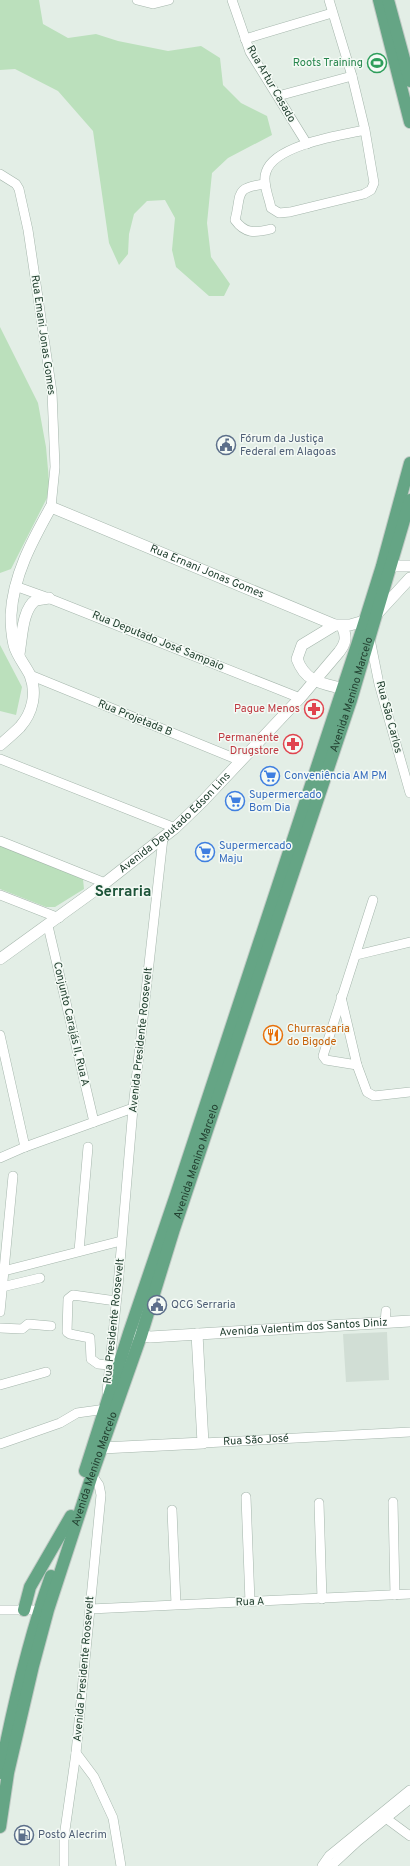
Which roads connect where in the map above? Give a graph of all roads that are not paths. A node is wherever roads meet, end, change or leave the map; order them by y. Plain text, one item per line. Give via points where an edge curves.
1 (137, 0) edge
2 (169, 0) edge
3 (232, 0) edge
4 (328, 0) edge
5 (379, 0) edge
6 (388, 0) edge
7 (332, 13) junction
8 (245, 39) junction
9 (352, 76) junction
10 (410, 80) edge
11 (278, 96) junction
12 (410, 122) edge
13 (365, 130) junction
14 (307, 144) junction
15 (0, 174) edge
16 (265, 184) junction
17 (271, 229) dead end
18 (410, 463) edge
19 (410, 500) edge
20 (51, 507) junction
21 (387, 566) junction
22 (410, 566) edge
23 (410, 578) edge
24 (15, 586) junction
25 (49, 598) junction
26 (376, 615) junction
27 (364, 621) junction
28 (338, 625) junction
29 (370, 639) junction
30 (19, 656) junction
31 (30, 675) junction
32 (314, 682) junction
33 (348, 690) junction
34 (300, 698) junction
35 (0, 745) edge
36 (0, 759) edge
37 (241, 761) junction
38 (410, 793) edge
39 (175, 828) junction
40 (163, 838) junction
41 (0, 841) edge
42 (105, 883) junction
43 (0, 895) edge
44 (373, 900) dead end
45 (59, 918) junction
46 (48, 926) junction
47 (410, 942) edge
48 (356, 955) junction
49 (0, 959) edge
50 (341, 997) junction
51 (0, 1035) edge
52 (357, 1065) junction
53 (410, 1092) edge
54 (133, 1108) junction
55 (94, 1122) junction
56 (25, 1146) junction
57 (88, 1147) dead end
58 (0, 1158) edge
59 (13, 1176) dead end
60 (121, 1242) junction
61 (79, 1251) junction
62 (2, 1272) edge
63 (40, 1278) dead end
64 (2, 1287) junction
65 (116, 1301) junction
66 (386, 1311) dead end
67 (0, 1312) edge
68 (410, 1321) edge
69 (385, 1323) junction
70 (51, 1326) dead end
71 (0, 1328) edge
72 (197, 1334) junction
73 (135, 1335) junction
74 (109, 1365) junction
75 (46, 1372) dead end
76 (0, 1385) edge
77 (107, 1404) junction
78 (410, 1432) edge
79 (203, 1443) junction
80 (0, 1444) edge
81 (102, 1448) junction
82 (92, 1475) junction
83 (246, 1497) dead end
84 (393, 1502) dead end
85 (319, 1503) dead end
86 (172, 1510) dead end
87 (71, 1516) junction
88 (410, 1594) edge
89 (395, 1596) junction
90 (322, 1599) junction
91 (250, 1602) junction
92 (176, 1604) junction
93 (90, 1609) junction
94 (0, 1610) edge
95 (24, 1610) junction
96 (44, 1610) junction
97 (76, 1754) junction
98 (0, 1774) edge
99 (410, 1790) edge
100 (410, 1799) edge
101 (387, 1819) junction
102 (0, 1827) edge
103 (410, 1836) edge
104 (341, 1862) edge
105 (64, 1866) edge
106 (121, 1866) edge
107 (322, 1866) edge
108 (331, 1866) edge

1 - 2 street via 153,4
3 - 8 street, Rua Artur Casado
4 - 7 street
5 - 12 main road
6 - 10 main road
7 - 8 street
7 - 9 street
8 - 11 street, Rua Artur Casado via 256,63
9 - 11 street
9 - 13 street
11 - 14 street, Rua Artur Casado
13 - 14 street
13 - 16 street via 374,179 372,188 364,194 279,213 272,208
14 - 16 street via 276,159 268,166
15 - 20 street, Rua Emani Jonas Gomes via 16,184 19,189 30,238 52,392 55,467
16 - 17 street via 247,187 241,192 236,220 241,228 250,231
18 - 21 main road, Avenida Menino Marcelo
19 - 21 main road, Avenida Menino Marcelo
20 - 24 street via 31,546
20 - 28 street, Rua Ernani Jonas Gomes
21 - 22 street
21 - 26 main road, Avenida Menino Marcelo
21 - 27 main road, Avenida Menino Marcelo
23 - 26 street
24 - 25 street, Rua Deputado José Sampaio
24 - 30 street via 11,617 14,645
25 - 30 street via 36,600 30,606
25 - 34 street, Rua Deputado José Sampaio
26 - 29 main road, Avenida Menino Marcelo
27 - 28 street
27 - 33 main road, Avenida Menino Marcelo
28 - 32 street, Avenida Deputado Edson Lins via 346,637 344,645
28 - 32 street via 302,645 297,654 303,672
29 - 33 main road, Avenida Menino Marcelo
29 - 38 street, Rua São Carlos via 379,684
30 - 31 street
31 - 35 street via 34,690 28,714 21,726
31 - 37 street, Rua Projetada B
32 - 33 street
32 - 34 street, Avenida Deputado Edson Lins
33 - 73 main road, Avenida Menino Marcelo via 174,1229
34 - 37 street, Avenida Deputado Edson Lins
36 - 39 street
37 - 39 street, Avenida Deputado Edson Lins
39 - 40 street, Avenida Deputado Edson Lins
40 - 42 street, Avenida Deputado Edson Lins
40 - 54 street, Avenida Presidente Roosevelt
41 - 42 street
42 - 45 street, Avenida Deputado Edson Lins
43 - 45 street
44 - 48 street
45 - 46 street, Avenida Deputado Edson Lins
46 - 49 street, Avenida Deputado Edson Lins
46 - 55 street, Conjunto Carajás II, Rua A
47 - 48 street
48 - 50 street
50 - 52 street
50 - 52 street via 323,1058
51 - 56 street
52 - 53 street via 370,1095
54 - 55 street
54 - 60 street, Avenida Presidente Roosevelt
55 - 56 street
56 - 58 street
57 - 61 street
59 - 62 street
60 - 61 street
60 - 65 street, Rua Presidente Roosevelt
61 - 62 street
62 - 64 street
63 - 64 street
64 - 67 street
65 - 74 street, Rua Presidente Roosevelt
65 - 74 street via 72,1295 68,1299 67,1332 90,1338 91,1359 98,1364
66 - 69 street
68 - 69 street, Avenida Valentim dos Santos Diniz
69 - 72 street, Avenida Valentim dos Santos Diniz
70 - 71 street via 28,1324 22,1329
72 - 73 street, Avenida Valentim dos Santos Diniz
72 - 79 street
73 - 77 main road, Avenida Menino Marcelo
73 - 81 main road, Avenida Menino Marcelo
74 - 77 street, Rua Presidente Roosevelt
75 - 76 street
77 - 80 street via 77,1413 60,1423
77 - 87 main road, Avenida Menino Marcelo
78 - 79 street, Rua São José
79 - 81 street, Rua São José
81 - 82 main road, Avenida Menino Marcelo
82 - 93 street, Avenida Presidente Roosevelt via 99,1485 101,1495
82 - 96 main road, Avenida Menino Marcelo
83 - 91 street
84 - 89 street
85 - 90 street
86 - 92 street
87 - 95 main road via 30,1587
87 - 96 main road, Avenida Menino Marcelo
88 - 89 street, Rua A
89 - 90 street, Rua A
90 - 91 street, Rua A
91 - 92 street, Rua A
92 - 93 street, Rua A
93 - 97 street, Avenida Presidente Roosevelt
94 - 95 street
95 - 96 street
96 - 98 main road, Avenida Menino Marcelo via 17,1688
96 - 102 main road, Avenida Menino Marcelo via 8,1773
97 - 105 street, Avenida Presidente Roosevelt via 64,1837
97 - 106 street via 94,1777 113,1818
99 - 107 street via 329,1856
100 - 101 street
101 - 103 street
101 - 104 street
104 - 108 street

